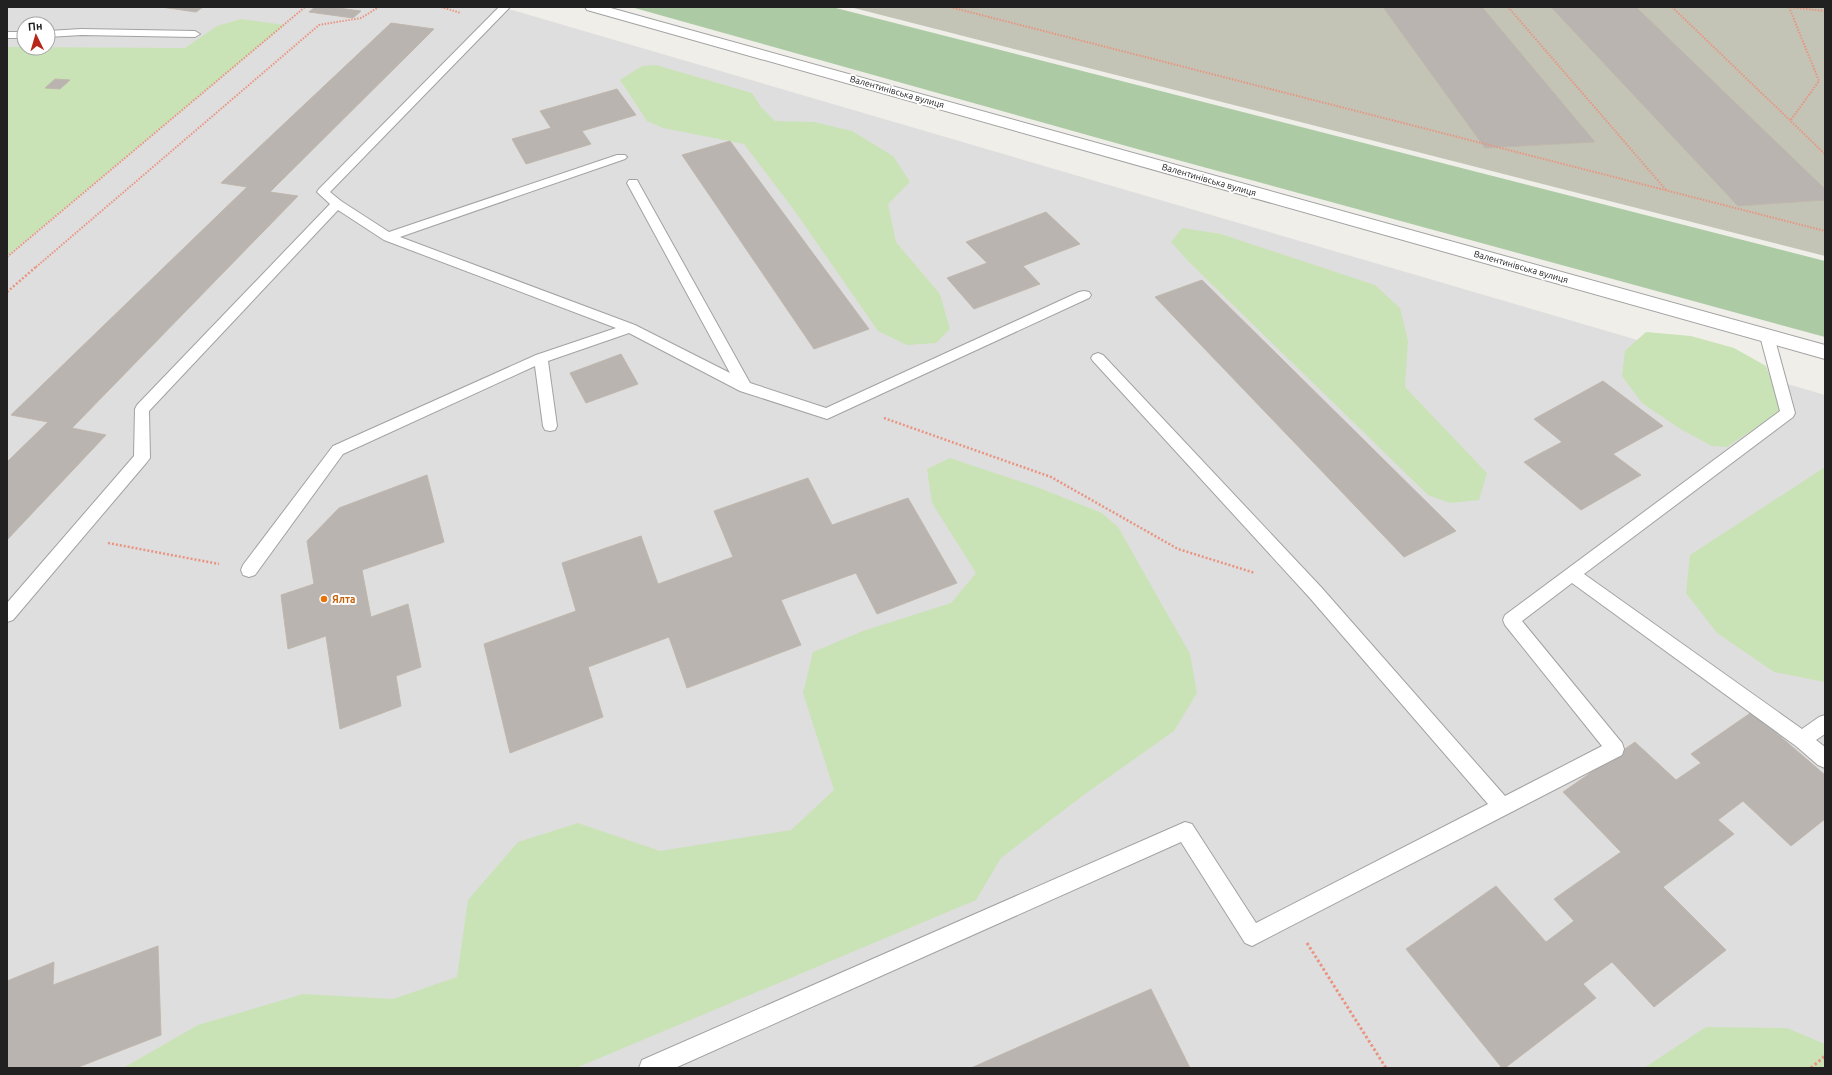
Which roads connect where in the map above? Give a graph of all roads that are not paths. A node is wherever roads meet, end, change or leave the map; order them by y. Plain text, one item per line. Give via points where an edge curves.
1 (505, 7) edge
2 (592, 7) edge
3 (56, 34) edge
4 (194, 34) dead end
5 (620, 157) dead end
6 (633, 183) dead end
7 (337, 204) junction
8 (388, 237) junction
9 (1084, 294) dead end
10 (630, 328) junction
11 (1767, 336) junction
12 (1825, 352) edge
13 (541, 358) junction
14 (1098, 358) dead end
15 (745, 387) junction
16 (550, 426) dead end
17 (249, 570) road end
18 (1572, 574) junction
19 (7, 615) edge
20 (1825, 723) edge
21 (1802, 740) junction
22 (1825, 759) edge
23 (1503, 807) junction
24 (650, 1068) edge

1 - 7 lane via 323,192
2 - 11 street, Валентинівська вулиця
3 - 4 lane
5 - 8 lane
6 - 15 lane
7 - 8 lane
7 - 19 lane via 142,409 142,458
8 - 10 lane
9 - 15 lane via 826,414
10 - 13 lane
10 - 15 lane
11 - 12 street, Валентинівська вулиця
11 - 18 lane via 1788,413
13 - 16 lane
13 - 17 lane via 338,450
14 - 23 lane via 1315,592
18 - 21 lane
18 - 23 lane via 1510,620 1615,749
20 - 21 lane
21 - 22 lane
23 - 24 lane via 1252,936 1185,831

